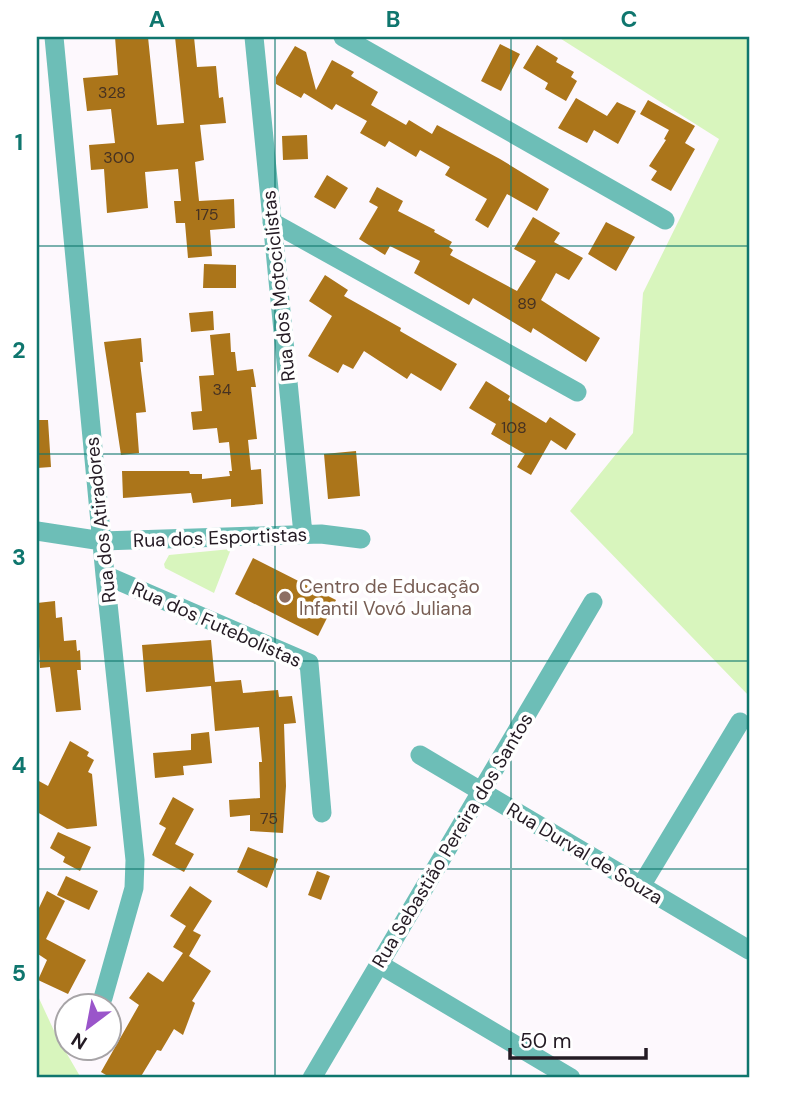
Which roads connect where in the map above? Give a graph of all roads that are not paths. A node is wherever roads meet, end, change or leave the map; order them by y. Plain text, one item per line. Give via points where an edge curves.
1 (54, 37) edge
2 (254, 37) edge
3 (343, 37) edge
4 (665, 220) dead end
5 (272, 222) junction
6 (577, 392) dead end
7 (37, 531) edge
8 (303, 534) junction
9 (361, 539) dead end
10 (102, 541) junction
11 (105, 575) junction
12 (593, 602) dead end
13 (740, 722) dead end
14 (420, 755) dead end
15 (481, 792) junction
16 (322, 813) dead end
17 (641, 886) junction
18 (749, 950) edge
19 (379, 964) junction
20 (105, 992) edge
21 (312, 1078) edge
22 (571, 1078) edge

1 - 10 street, Rua dos Atiradores
2 - 5 street, Rua dos Motociclistas
3 - 4 street
5 - 6 street
5 - 8 street, Rua dos Motociclistas
7 - 10 street, Rua dos Esportistas
8 - 9 street, Rua dos Esportistas
8 - 10 street, Rua dos Esportistas
10 - 11 street, Rua dos Atiradores
11 - 16 street, Rua dos Futebolistas via 309,663
11 - 20 street, Rua dos Atiradores via 135,860 134,888
12 - 15 street, Rua Sebastião Pereira dos Santos
13 - 17 street
14 - 15 street, Rua Durval de Souza
15 - 17 street, Rua Durval de Souza
15 - 19 street, Rua Sebastião Pereira dos Santos
17 - 18 street, Rua Durval de Souza
19 - 21 street, Rua Sebastião Pereira dos Santos
19 - 22 street

